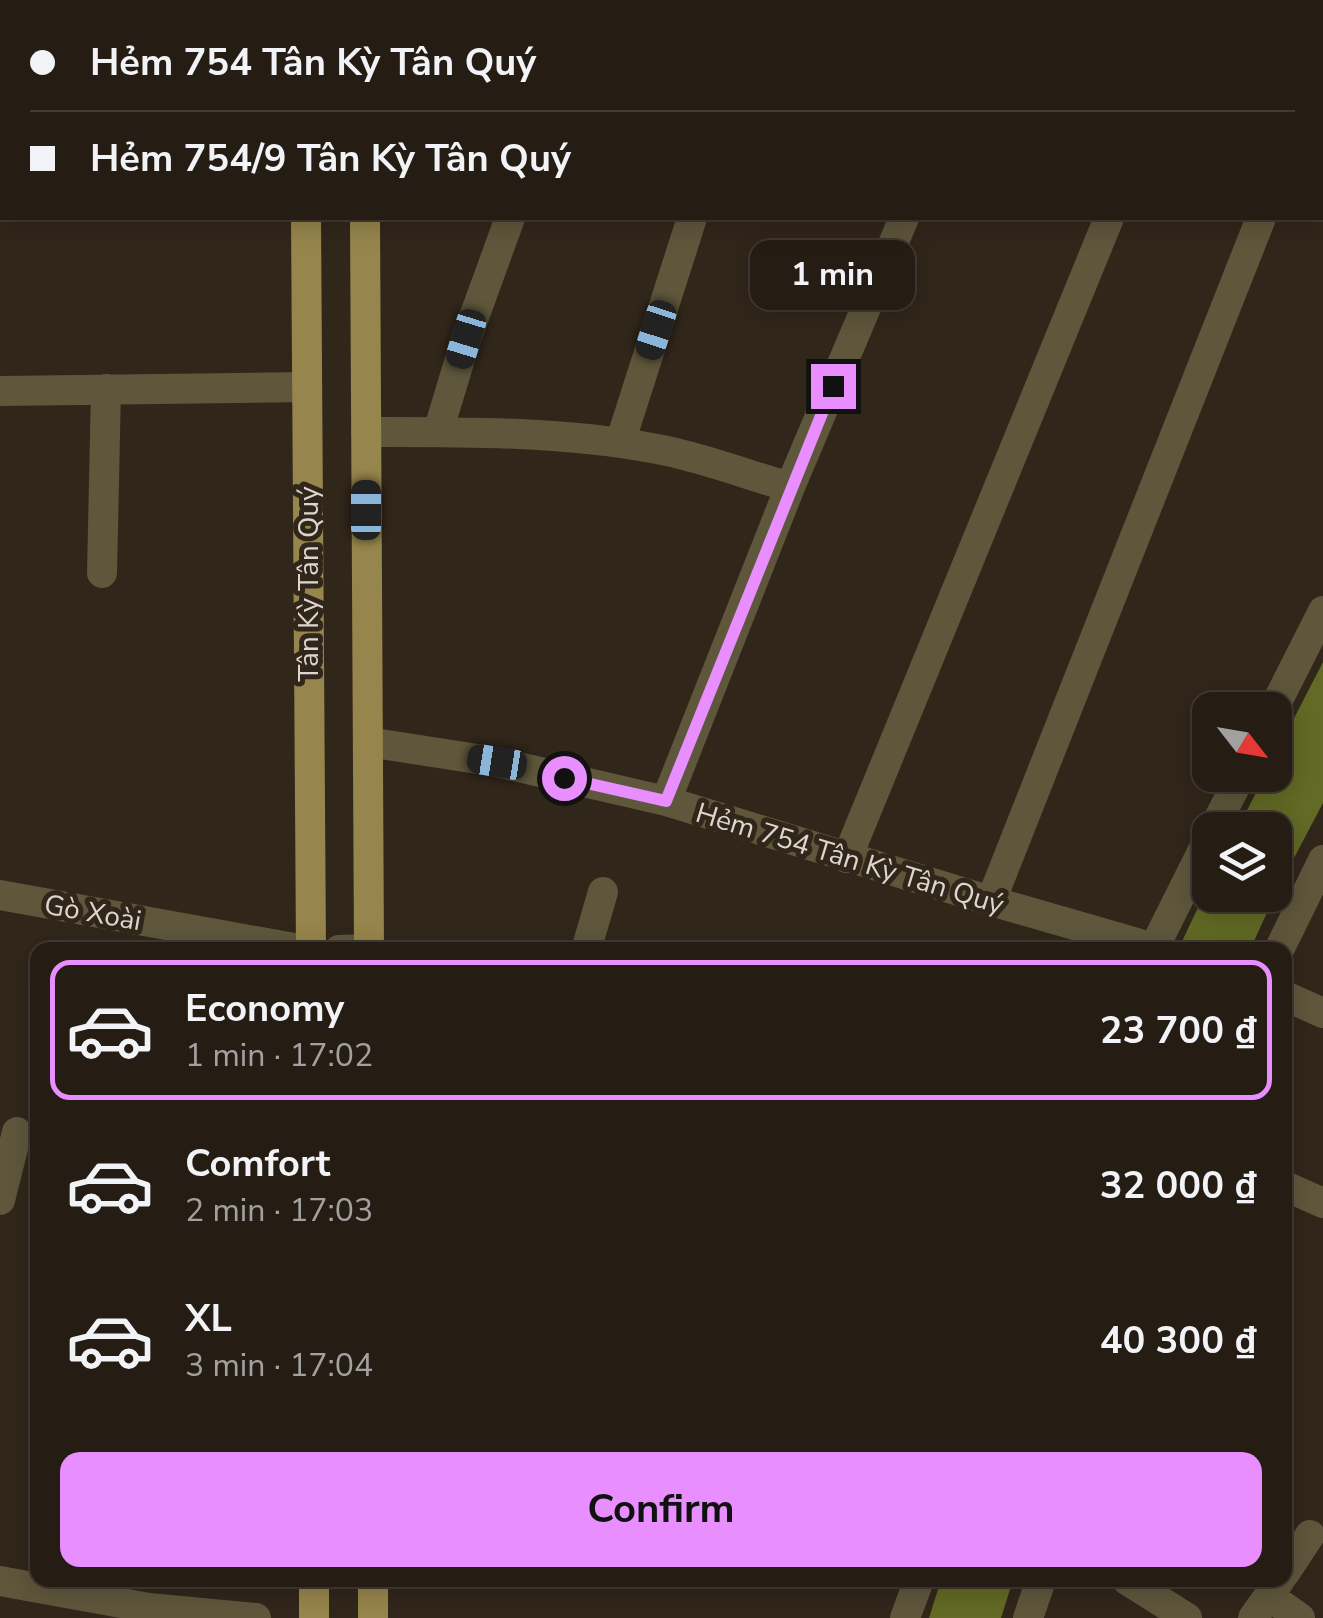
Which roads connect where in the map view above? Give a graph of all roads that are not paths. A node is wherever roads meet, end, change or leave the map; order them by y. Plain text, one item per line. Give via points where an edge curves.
1 (306, 220) edge
2 (365, 220) edge
3 (509, 220) edge
4 (691, 220) edge
5 (903, 220) edge
6 (1107, 220) edge
7 (1260, 220) edge
8 (307, 387) junction
9 (106, 389) junction
10 (0, 391) edge
11 (366, 432) junction
12 (438, 432) junction
13 (620, 443) junction
14 (790, 488) junction
15 (102, 573) dead end
16 (1323, 611) edge
17 (1282, 692) edge
18 (368, 742) junction
19 (666, 801) junction
20 (847, 858) junction
21 (1323, 860) edge
22 (1192, 873) edge
23 (603, 892) dead end
24 (0, 895) edge
25 (991, 901) junction
26 (263, 942) edge
27 (308, 942) edge
28 (369, 942) edge
29 (588, 942) edge
30 (1130, 942) edge
31 (1158, 942) edge
32 (1283, 942) edge
33 (1292, 999) edge
34 (1323, 1012) edge
35 (17, 1132) dead end
36 (1292, 1189) edge
37 (0, 1200) edge
38 (1323, 1203) edge
39 (1306, 1532) edge
40 (1292, 1557) edge
41 (0, 1580) edge
42 (30, 1584) edge
43 (47, 1587) edge
44 (314, 1587) edge
45 (373, 1587) edge
46 (916, 1587) edge
47 (1039, 1587) edge
48 (1138, 1587) edge
49 (1272, 1592) edge
50 (149, 1602) edge
51 (256, 1618) edge
52 (314, 1618) edge
53 (373, 1618) edge
54 (905, 1618) edge
55 (1028, 1618) edge
56 (1187, 1618) edge
57 (1300, 1618) edge

1 - 8 main road, Tân Kỳ Tân Quý
2 - 11 main road
3 - 12 street
4 - 13 street
5 - 14 street
6 - 20 street
7 - 25 street
8 - 9 street
8 - 27 main road, Tân Kỳ Tân Quý
9 - 10 street
9 - 15 street
11 - 12 street
11 - 18 main road
12 - 13 street
13 - 14 street
14 - 19 street
16 - 17 street
18 - 19 street, Hẻm 754 Tân Kỳ Tân Quý via 497,762
18 - 28 main road
19 - 20 street, Hẻm 754 Tân Kỳ Tân Quý
20 - 25 street, Hẻm 754 Tân Kỳ Tân Quý
21 - 32 street
22 - 31 street
23 - 29 street
24 - 26 street, Gò Xoài
25 - 30 street, Hẻm 754 Tân Kỳ Tân Quý
33 - 34 street
35 - 37 street
36 - 38 street
39 - 40 street
41 - 42 street
43 - 50 street
44 - 52 main road
45 - 53 main road
46 - 54 street
47 - 55 street
48 - 56 street
49 - 57 street
50 - 51 street

